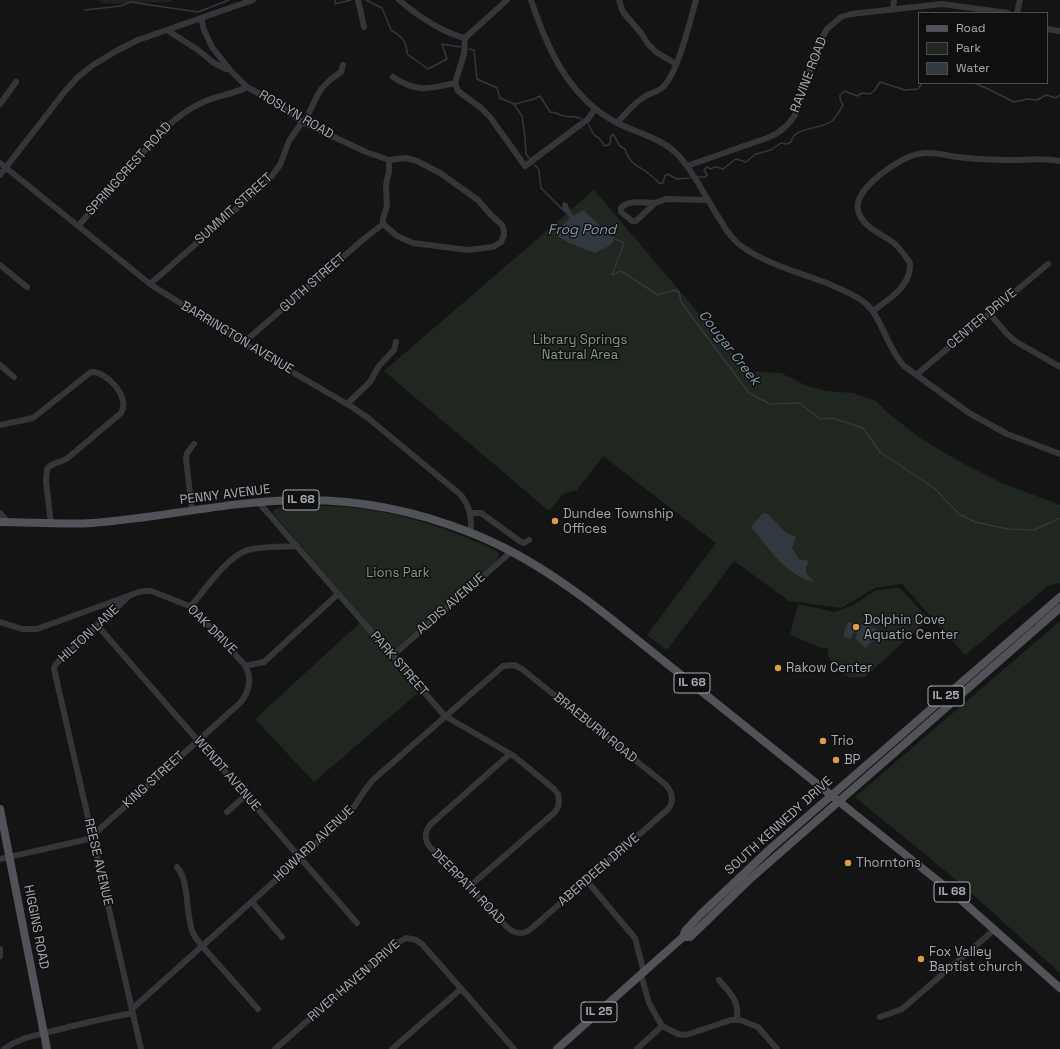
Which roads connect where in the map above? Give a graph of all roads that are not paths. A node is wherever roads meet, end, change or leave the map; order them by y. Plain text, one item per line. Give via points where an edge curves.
1 (253, 0) edge
2 (358, 0) edge
3 (399, 0) edge
4 (507, 0) edge
5 (531, 0) edge
6 (619, 0) edge
7 (696, 0) edge
8 (894, 0) edge
9 (1020, 0) edge
10 (894, 8) junction
11 (1001, 12) edge
12 (1016, 12) edge
13 (201, 18) junction
14 (364, 27) dead end
15 (1048, 29) edge
16 (167, 30) junction
17 (1060, 31) edge
18 (465, 38) junction
19 (676, 64) junction
20 (343, 65) dead end
21 (230, 70) junction
22 (393, 77) dead end
23 (16, 82) dead end
24 (455, 82) junction
25 (247, 87) junction
26 (0, 104) edge
27 (595, 109) junction
28 (302, 122) junction
29 (617, 122) junction
30 (389, 160) junction
31 (1060, 161) edge
32 (0, 162) edge
33 (687, 166) junction
34 (6, 167) junction
35 (0, 175) edge
36 (707, 200) junction
37 (655, 203) junction
38 (383, 224) junction
39 (79, 225) junction
40 (1048, 264) dead end
41 (0, 265) edge
42 (150, 284) junction
43 (27, 287) dead end
44 (873, 311) junction
45 (989, 313) junction
46 (396, 342) dead end
47 (244, 344) junction
48 (0, 365) edge
49 (1060, 367) edge
50 (916, 375) junction
51 (14, 377) dead end
52 (347, 404) junction
53 (0, 425) edge
54 (194, 444) dead end
55 (1060, 454) edge
56 (260, 503) junction
57 (192, 511) junction
58 (0, 513) edge
59 (470, 513) junction
60 (4, 522) edge
61 (51, 524) junction
62 (470, 532) junction
63 (530, 540) dead end
64 (297, 546) junction
65 (511, 552) junction
66 (338, 594) junction
67 (130, 595) junction
68 (1060, 596) edge
69 (191, 606) junction
70 (1060, 608) edge
71 (0, 622) edge
72 (98, 626) junction
73 (392, 656) junction
74 (511, 665) joint
75 (246, 666) junction
76 (56, 675) joint
77 (445, 716) junction
78 (198, 741) junction
79 (510, 754) junction
80 (246, 795) junction
81 (832, 796) junction
82 (672, 798) joint
83 (839, 802) junction
84 (0, 809) edge
85 (227, 812) dead end
86 (92, 837) junction
87 (10, 857) junction
88 (300, 857) junction
89 (0, 859) edge
90 (177, 867) dead end
91 (587, 881) junction
92 (469, 887) junction
93 (252, 902) junction
94 (357, 923) dead end
95 (994, 930) junction
96 (518, 933) joint
97 (282, 937) dead end
98 (683, 937) junction
99 (202, 946) junction
100 (0, 949) edge
101 (0, 956) edge
102 (642, 974) junction
103 (719, 980) dead end
104 (1060, 988) edge
105 (461, 989) junction
106 (258, 1009) dead end
107 (132, 1011) junction
108 (880, 1017) dead end
109 (737, 1019) junction
110 (662, 1026) junction
111 (44, 1033) junction
112 (4, 1049) edge
113 (47, 1049) edge
114 (141, 1049) edge
115 (275, 1049) edge
116 (392, 1049) edge
117 (514, 1049) edge
118 (557, 1049) edge
119 (637, 1049) edge
120 (777, 1049) edge

1 - 13 street
2 - 14 street
3 - 18 street via 430,22
4 - 18 street
5 - 27 street via 545,40 555,59 577,91
6 - 19 street via 623,12 648,44
7 - 19 street
8 - 10 street
9 - 12 street
10 - 11 street, RAVINE ROAD via 942,4
10 - 33 street, RAVINE ROAD via 846,15 832,24 823,34 815,53 795,115 776,134
13 - 16 street
13 - 21 street, ROSLYN ROAD via 212,47
15 - 17 street
16 - 21 street, ROSLYN ROAD via 214,63
16 - 34 street via 118,50 78,77
18 - 24 street via 464,54
19 - 29 street via 664,86 640,100
20 - 28 street, SUMMIT STREET via 341,72 322,88
21 - 25 street, ROSLYN ROAD
22 - 24 street via 420,89
23 - 26 street
24 - 27 street via 458,91 490,117 525,166 582,123
25 - 28 street, ROSLYN ROAD via 276,103
25 - 39 street, SPRINGCREST ROAD via 239,92 206,100 171,122
27 - 29 street
28 - 30 street, ROSLYN ROAD
28 - 42 street, SUMMIT STREET via 289,141 280,165 268,181
29 - 33 street via 663,143
30 - 38 street
30 - 38 street, ROSLYN ROAD via 411,159 446,176 478,200 502,225 504,235 501,242 493,247 468,250 413,243 397,236
31 - 44 street via 984,160 928,153 907,157 864,189 858,203 858,211 863,220 870,228 889,239 910,263 908,277 898,291
32 - 34 street, BARRINGTON AVENUE
33 - 36 street
34 - 35 street
34 - 39 street, BARRINGTON AVENUE
36 - 37 street via 666,199
36 - 44 street via 727,232 742,247 765,260 850,293
37 - 37 street via 636,221 627,218 621,212 621,208 626,204
38 - 47 street, GUTH STREET
39 - 42 street, BARRINGTON AVENUE
40 - 45 street, CENTER DRIVE
41 - 43 street
42 - 47 street, BARRINGTON AVENUE
44 - 50 street via 900,362
45 - 49 street via 1015,341
45 - 50 street, CENTER DRIVE
46 - 52 street via 393,351 379,366 370,382
47 - 52 street, BARRINGTON AVENUE
48 - 51 street
50 - 55 street via 969,413 1007,434
52 - 59 street, BARRINGTON AVENUE via 368,418 457,491
53 - 61 street via 33,418 92,372 103,375 119,391 124,405 120,415 70,457 52,463 46,469
54 - 57 street via 186,458
56 - 57 main road, PENNY AVENUE / IL 68
56 - 62 main road, PENNY AVENUE / IL 68 via 306,500 366,504 411,514
56 - 64 street, PARK STREET
57 - 61 main road, PENNY AVENUE / IL 68 via 99,523
58 - 60 street
59 - 62 street, BARRINGTON AVENUE
59 - 63 street via 482,514 521,542
60 - 61 main road, PENNY AVENUE / IL 68
62 - 65 main road, PENNY AVENUE / IL 68
64 - 66 street, PARK STREET
64 - 69 street via 256,549 241,553 228,563
65 - 73 street, ALDIS AVENUE
65 - 81 main road, PENNY AVENUE / IL 68 via 577,592
66 - 73 street, PARK STREET
66 - 75 street via 264,662
67 - 69 street, OAK DRIVE via 151,591
67 - 71 street, OAK DRIVE via 36,629 22,629
67 - 72 street, HILTON LANE
68 - 81 main road, SOUTH KENNEDY DRIVE / IL 25
69 - 75 street, OAK DRIVE
70 - 83 main road, SOUTH KENNEDY DRIVE / IL 25
72 - 76 street, HILTON LANE via 57,663 54,668
72 - 78 street, WENDT AVENUE
73 - 77 street, PARK STREET
74 - 77 street, HOWARD AVENUE via 499,669
74 - 82 street, BRAEBURN ROAD via 522,669 665,784 670,789
75 - 78 street, KING STREET via 250,684 246,696
76 - 86 street, REESE AVENUE
77 - 79 street, PARK STREET
77 - 88 street, HOWARD AVENUE via 371,781 351,812
78 - 80 street, WENDT AVENUE
78 - 86 street, KING STREET
79 - 92 street, DEERPATH ROAD via 426,830 425,836 430,847
79 - 92 street, PARK STREET via 554,789 558,794 558,807
80 - 85 street
80 - 88 street, WENDT AVENUE
81 - 83 main road, IL 68
81 - 98 main road, SOUTH KENNEDY DRIVE / IL 25 via 726,890 685,931
82 - 91 street, ABERDEEN DRIVE via 666,811
83 - 95 main road, IL 68 via 952,892
83 - 98 main road, SOUTH KENNEDY DRIVE / IL 25 via 750,879 690,937
84 - 87 main road, HIGGINS ROAD
86 - 87 street, KING STREET
86 - 107 street, REESE AVENUE
87 - 89 street, KING STREET
87 - 111 main road, HIGGINS ROAD
88 - 93 street, HOWARD AVENUE
88 - 94 street, WENDT AVENUE
90 - 99 street via 183,876 192,931
91 - 96 street, ABERDEEN DRIVE via 529,931
91 - 102 street via 635,938
92 - 96 street, DEERPATH ROAD via 508,928
93 - 97 street
93 - 99 street, HOWARD AVENUE
95 - 104 main road, IL 68
95 - 108 street via 902,1009
98 - 102 main road, SOUTH KENNEDY DRIVE / IL 25
99 - 106 street
99 - 107 street, HOWARD AVENUE
100 - 101 street
102 - 110 street via 649,1003
102 - 118 main road, SOUTH KENNEDY DRIVE / IL 25
103 - 109 street via 736,999
105 - 115 street, RIVER HAVEN DRIVE via 422,944 413,939 403,938
105 - 116 street
105 - 117 street, RIVER HAVEN DRIVE
107 - 111 street
107 - 114 street, REESE AVENUE
109 - 110 street via 686,1036
109 - 120 street via 758,1027
110 - 119 street
111 - 112 street via 22,1038
111 - 113 main road, HIGGINS ROAD

